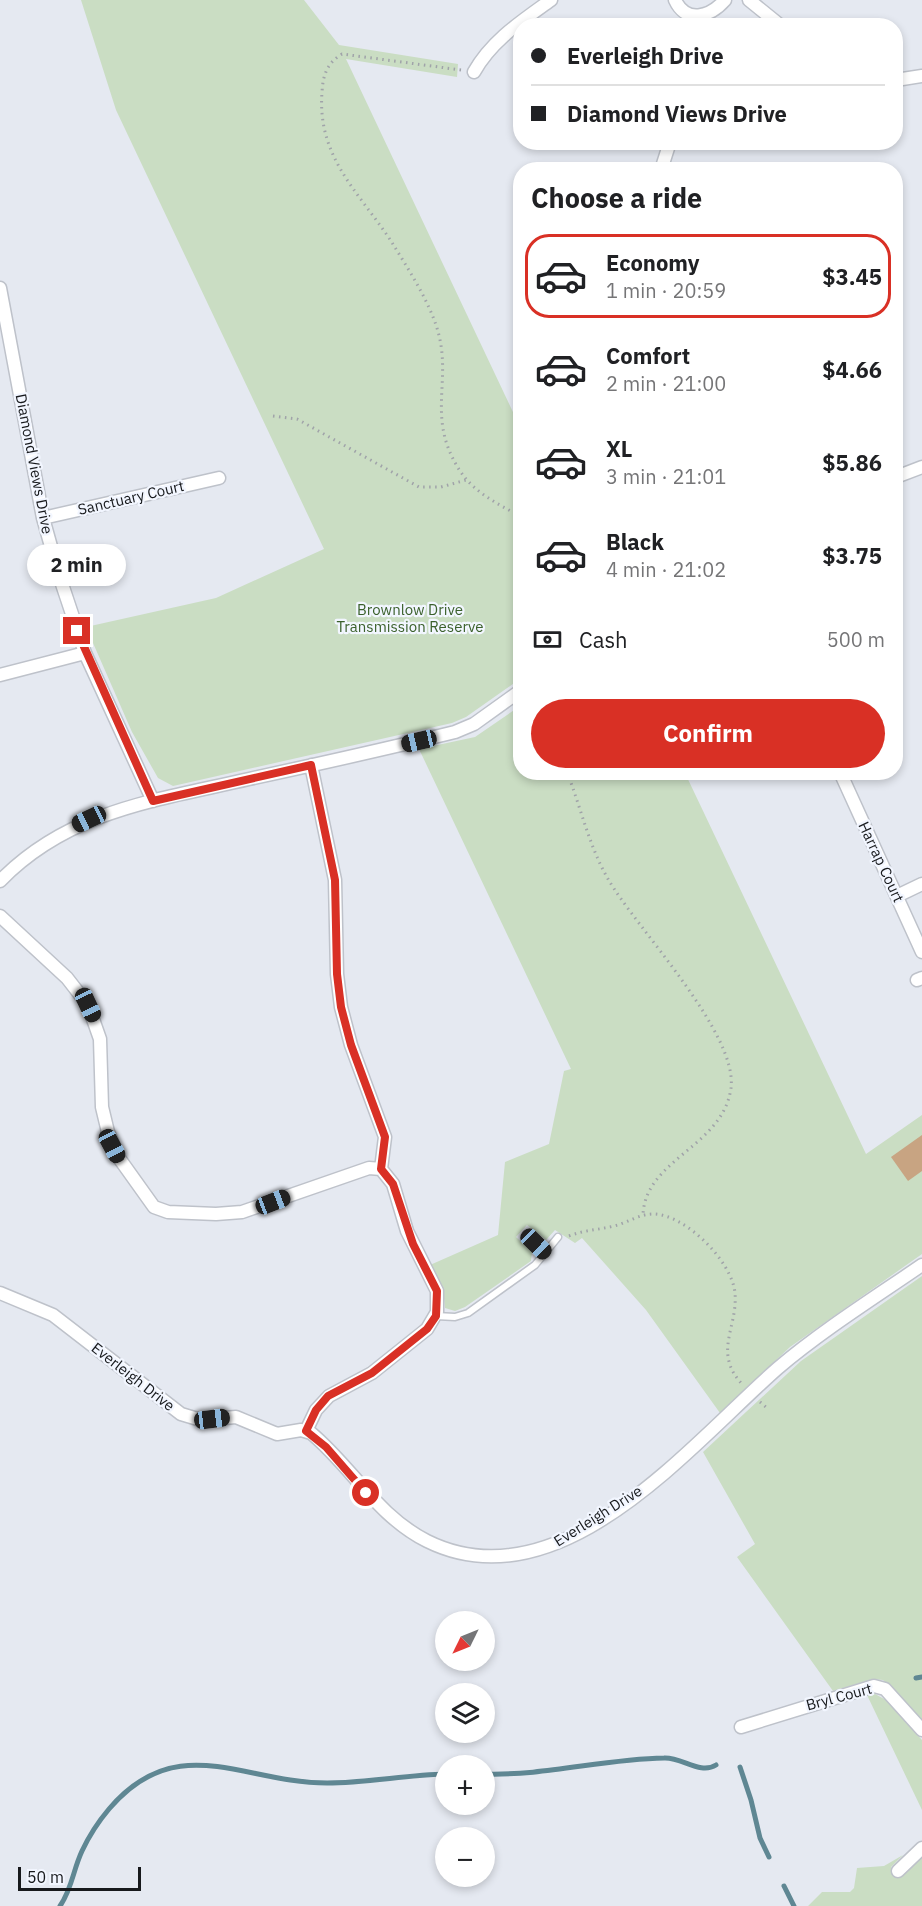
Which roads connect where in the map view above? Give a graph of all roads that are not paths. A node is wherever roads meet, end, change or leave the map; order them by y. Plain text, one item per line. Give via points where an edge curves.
1 (551, 0) edge
2 (725, 0) edge
3 (749, 0) edge
4 (678, 5) edge
5 (713, 12) junction
6 (527, 18) edge
7 (708, 18) edge
8 (771, 18) edge
9 (513, 29) edge
10 (474, 72) road end
11 (922, 76) edge
12 (903, 79) edge
13 (0, 288) edge
14 (922, 467) edge
15 (903, 474) edge
16 (219, 478) dead end
17 (43, 518) junction
18 (85, 653) junction
19 (0, 675) edge
20 (513, 696) edge
21 (311, 765) junction
22 (844, 780) edge
23 (153, 801) junction
24 (0, 881) edge
25 (922, 884) edge
26 (897, 896) junction
27 (0, 916) edge
28 (922, 952) edge
29 (381, 1169) junction
30 (526, 1234) dead end
31 (558, 1237) road end
32 (546, 1253) junction
33 (922, 1265) edge
34 (0, 1293) edge
35 (436, 1316) junction
36 (306, 1431) junction
37 (741, 1727) dead end
38 (922, 1730) edge
39 (922, 1848) edge
40 (898, 1870) dead end

1 - 6 street
2 - 5 street
3 - 8 street
4 - 5 street via 697,16
5 - 7 street
9 - 10 street via 485,54
11 - 12 street
13 - 17 street, Diamond Views Drive
14 - 15 street
16 - 17 street, Sanctuary Court
17 - 18 street, Diamond Views Drive
18 - 19 street
18 - 23 street, Diamond Views Drive
20 - 21 street via 464,729
21 - 23 street
21 - 29 street via 334,871 341,1007 385,1137
22 - 26 street, Harrap Court
23 - 24 street via 71,828 40,845
25 - 26 street
26 - 28 street, Harrap Court
27 - 29 street via 68,978 88,1005 100,1039 102,1107 108,1132 119,1158 154,1207 168,1212 242,1212 363,1170
29 - 35 street via 393,1184 413,1244 437,1291
30 - 32 lane
31 - 32 lane
32 - 35 lane via 468,1313
33 - 36 street, Everleigh Drive via 807,1345 675,1464 606,1515 549,1546 504,1556 460,1552 414,1534 383,1509 317,1437
34 - 36 street, Everleigh Drive via 53,1315 187,1418 236,1417 277,1434
35 - 36 street via 427,1329 372,1373 328,1396
37 - 38 street, Bryl Court via 874,1686 885,1689
39 - 40 street

